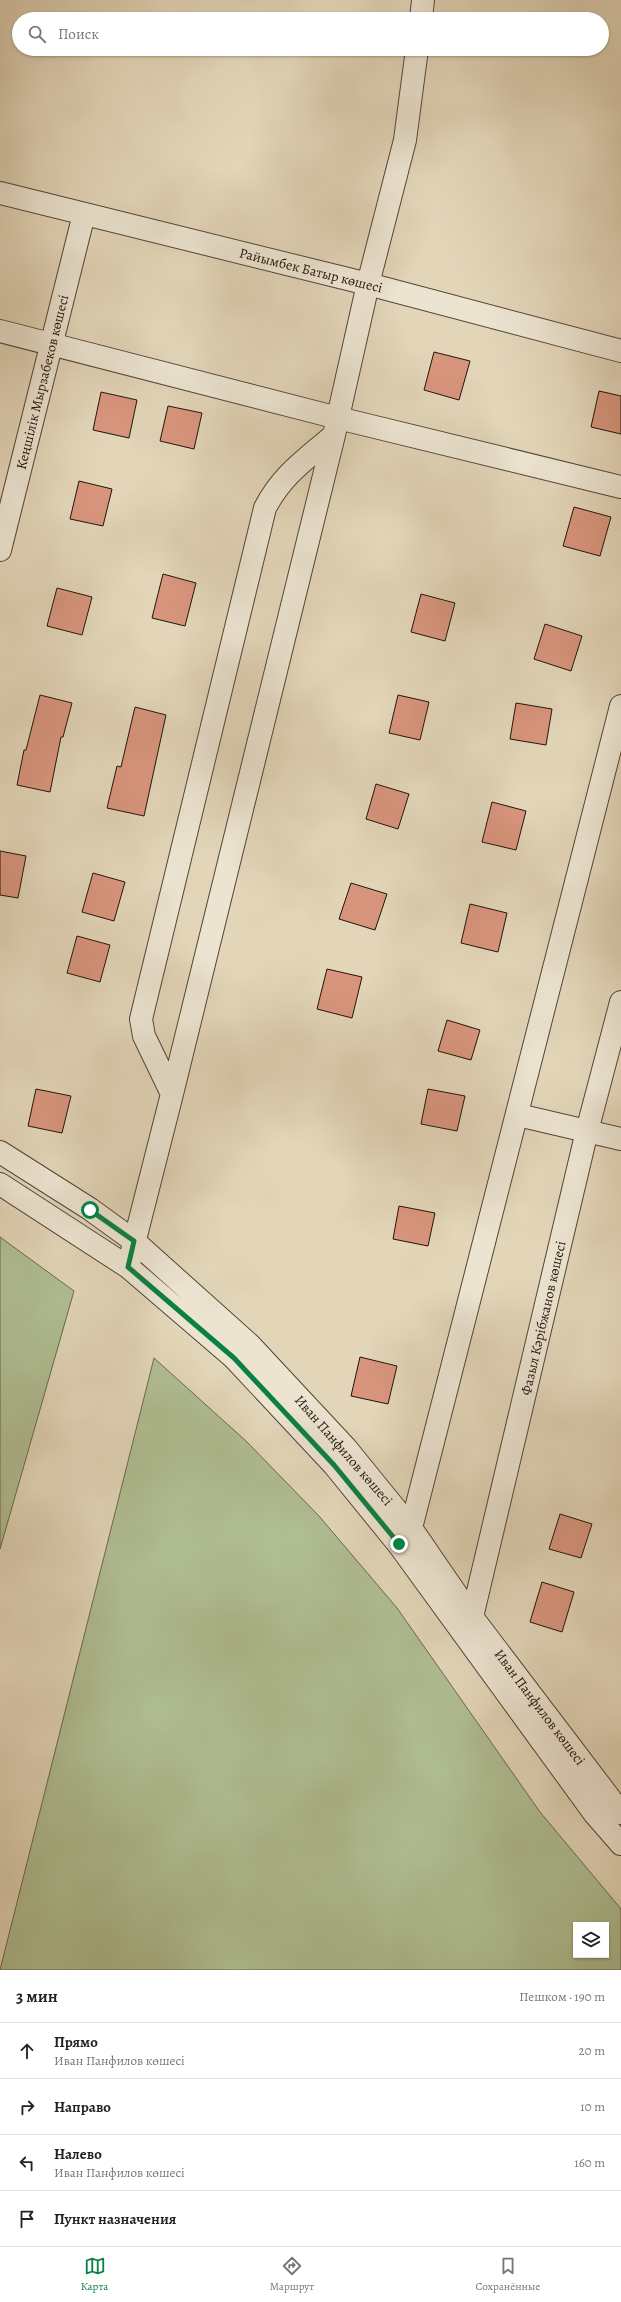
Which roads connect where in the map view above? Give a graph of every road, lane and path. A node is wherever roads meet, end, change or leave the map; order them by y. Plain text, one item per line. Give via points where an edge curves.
1 (423, 0) edge
2 (422, 12) edge
3 (416, 56) edge
4 (0, 193) edge
5 (84, 214) junction
6 (368, 284) junction
7 (0, 330) edge
8 (52, 343) junction
9 (621, 351) edge
10 (336, 427) junction
11 (621, 487) edge
12 (0, 550) edge
13 (621, 706) edge
14 (621, 1002) edge
15 (172, 1094) junction
16 (518, 1115) junction
17 (587, 1131) junction
18 (621, 1138) edge
19 (0, 1152) edge
20 (0, 1184) edge
21 (134, 1241) junction
22 (128, 1267) junction
23 (405, 1536) junction
24 (468, 1626) junction
25 (621, 1813) edge
26 (621, 1844) edge

1 - 2 street
3 - 6 street via 405,140
4 - 5 street, Райымбек Батыр көшесі
5 - 6 street, Райымбек Батыр көшесі
5 - 8 street, Кеңшілік Мырзабеков көшесі
6 - 9 street, Райымбек Батыр көшесі
6 - 10 street
7 - 8 street
8 - 10 street
8 - 12 street, Кеңшілік Мырзабеков көшесі
10 - 11 street
10 - 15 street
10 - 15 street via 288,473 274,490 265,508 141,1019 144,1036
13 - 16 street
14 - 17 street, Фазыл Кәрібжанов көшесі
15 - 21 street
16 - 17 street
16 - 23 street
17 - 18 street
17 - 24 street, Фазыл Кәрібжанов көшесі
19 - 21 street, Иван Панфилов көшесі
20 - 22 street, Иван Панфилов көшесі
21 - 22 street
21 - 23 street, Иван Панфилов көшесі via 250,1345 346,1448
22 - 23 street, Иван Панфилов көшесі via 234,1358 334,1465
23 - 24 street, Иван Панфилов көшесі
24 - 25 street, Иван Панфилов көшесі
24 - 26 street, Иван Панфилов көшесі via 594,1813

